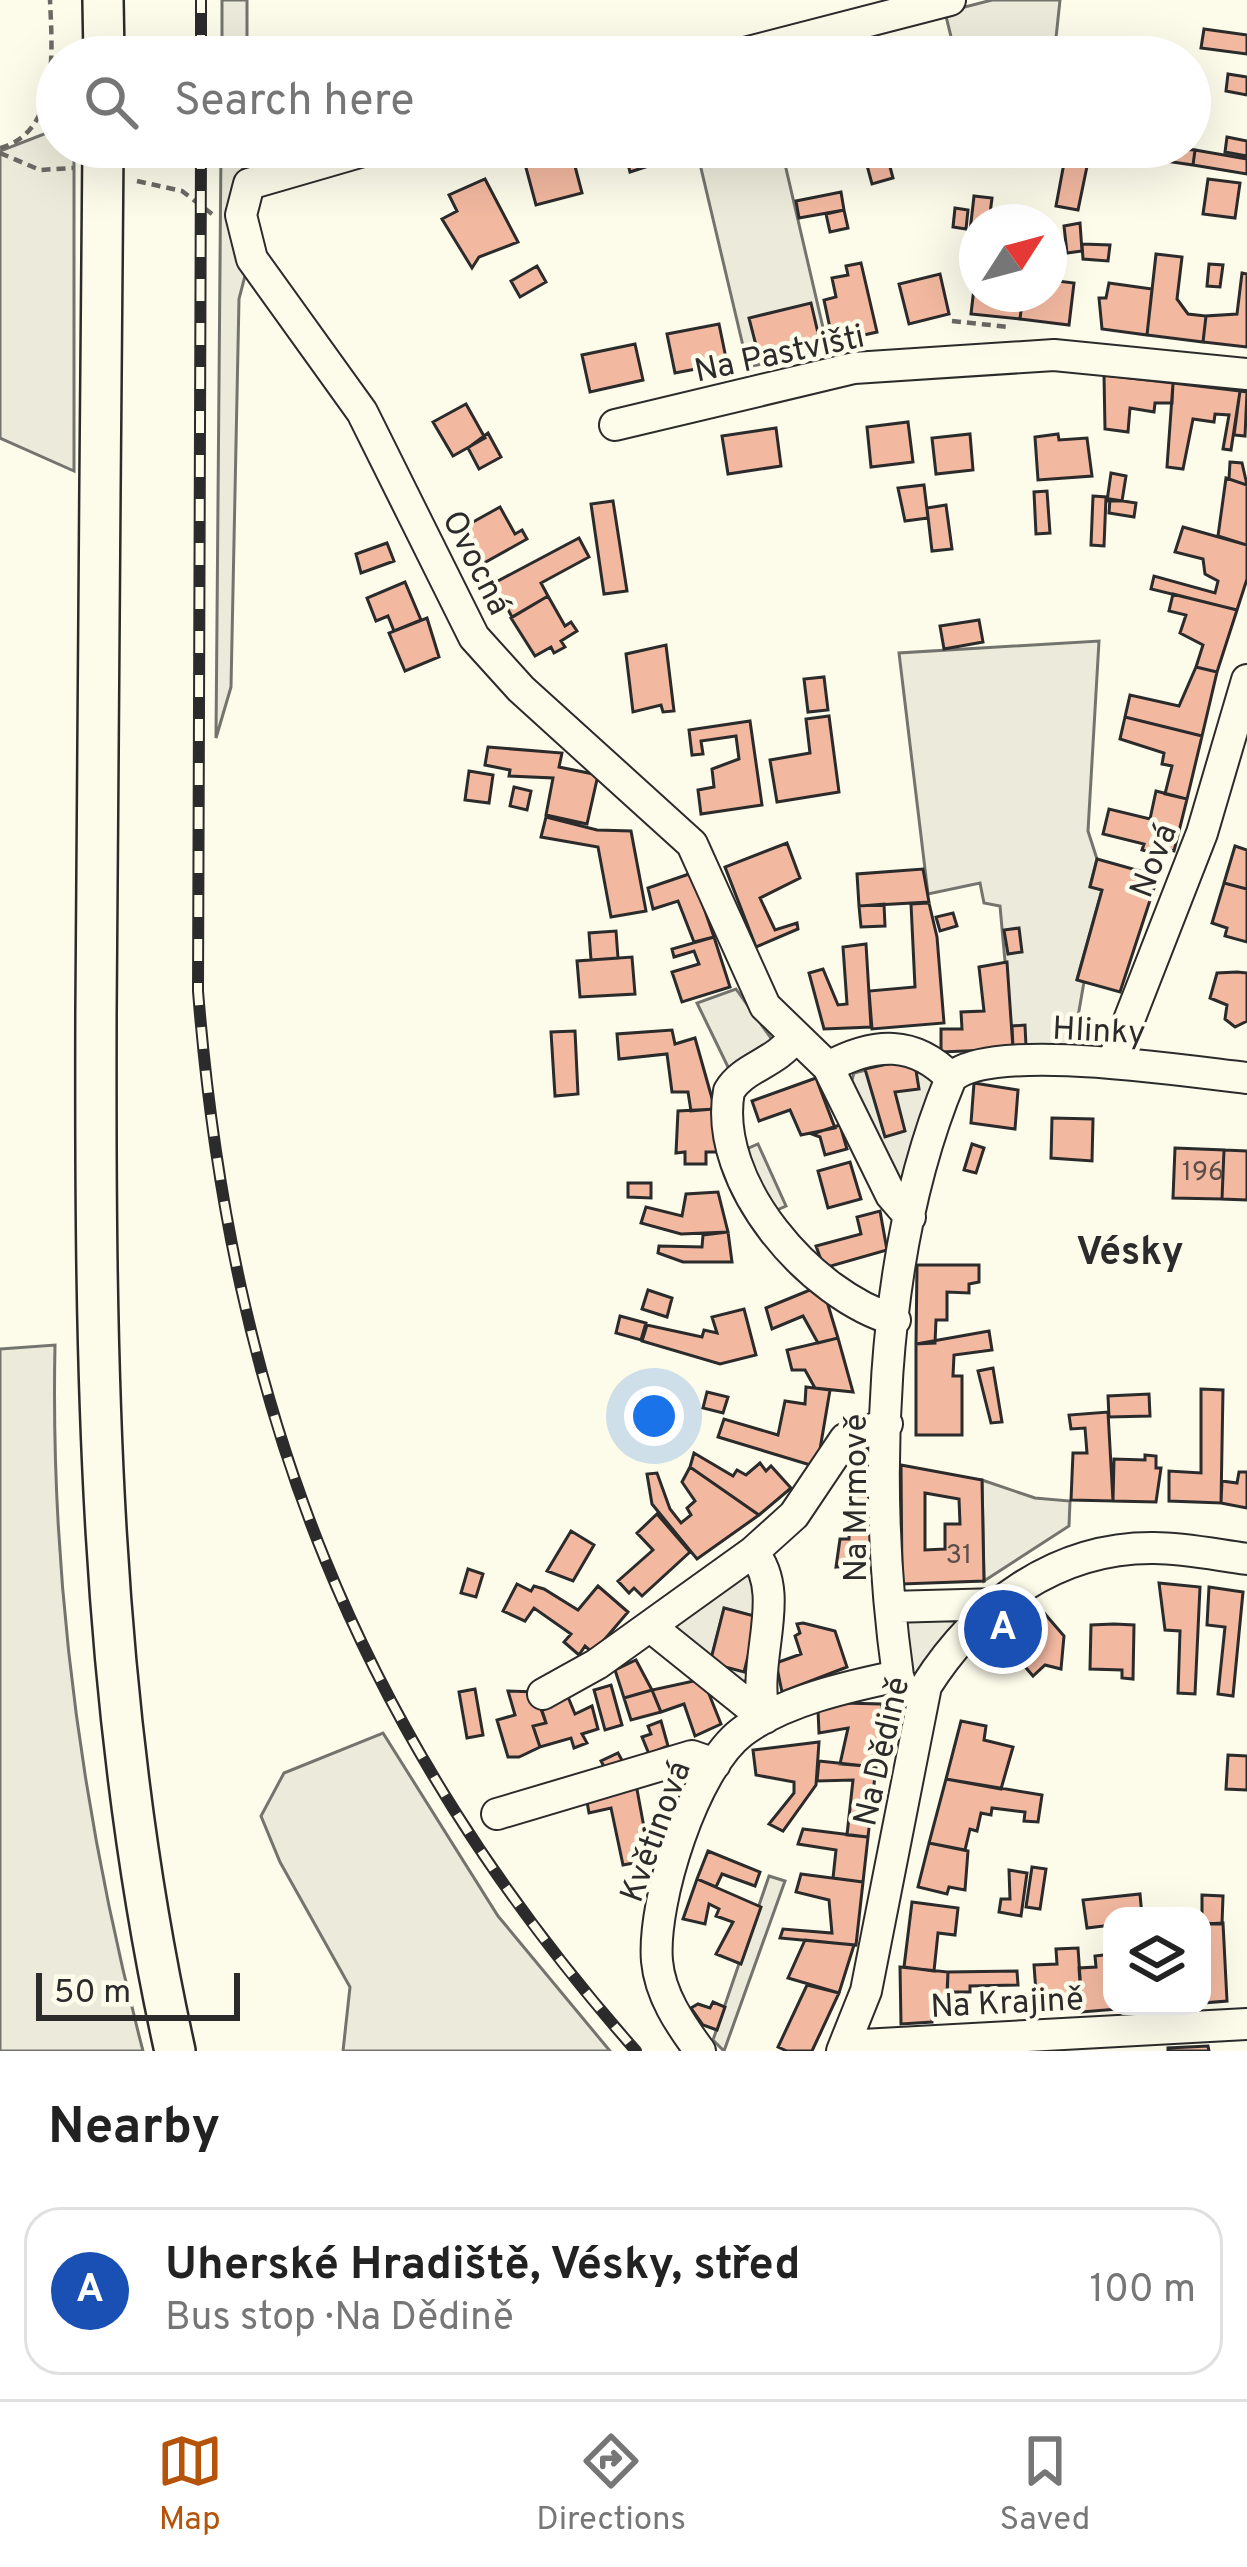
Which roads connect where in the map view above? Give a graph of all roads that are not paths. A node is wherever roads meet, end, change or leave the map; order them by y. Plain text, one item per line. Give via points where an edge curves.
1 (104, 0) edge
2 (950, 0) edge
3 (104, 36) edge
4 (810, 36) edge
5 (103, 168) edge
6 (304, 168) edge
7 (1247, 374) edge
8 (615, 425) dead end
9 (1247, 680) edge
10 (795, 1037) junction
11 (1113, 1061) junction
12 (828, 1066) junction
13 (951, 1078) junction
14 (1247, 1078) edge
15 (910, 1216) junction
16 (895, 1320) junction
17 (887, 1424) junction
18 (753, 1552) junction
19 (1247, 1559) edge
20 (998, 1604) junction
21 (890, 1607) junction
22 (651, 1627) junction
23 (898, 1676) junction
24 (543, 1694) dead end
25 (765, 1718) junction
26 (915, 1730) junction
27 (715, 1764) junction
28 (496, 1814) dead end
29 (1247, 2024) edge
30 (1066, 2043) edge
31 (843, 2049) edge
32 (175, 2051) edge
33 (700, 2051) edge

1 - 3 main road
2 - 4 street
5 - 32 main road via 99,1426 120,1735
6 - 10 street, Ovocná via 249,184 241,215 252,259 362,412 474,637 692,844 758,994
7 - 8 street, Na Pastvišti via 1054,355 854,368
9 - 11 street, Nová via 1202,833
10 - 12 street
10 - 16 street via 729,1091 736,1161 776,1237 860,1307
11 - 13 street, Hlinky via 971,1065
11 - 14 street, Hlinky
12 - 13 street via 910,1048
12 - 15 street via 891,1195
13 - 15 street, Na Mrmově
15 - 16 street, Na Mrmově
16 - 17 street, Na Mrmově
17 - 18 street via 845,1439 794,1515
17 - 21 street, Na Mrmově
18 - 22 street
18 - 25 street via 771,1591 757,1678
19 - 20 street, Na Dědině via 1115,1551 1052,1568
20 - 21 street
20 - 26 street, Na Dědině via 949,1651 926,1686
21 - 23 street, Na Mrmově
22 - 24 street
22 - 25 street
23 - 25 street, Květinová
23 - 26 street
25 - 27 street, Květinová
26 - 31 street, Na Dědině via 876,1945
27 - 28 street via 692,1756
27 - 33 street, Květinová via 664,1888 657,1928 666,1998
29 - 30 street, Na Krajině
30 - 31 street, Na Krajině

